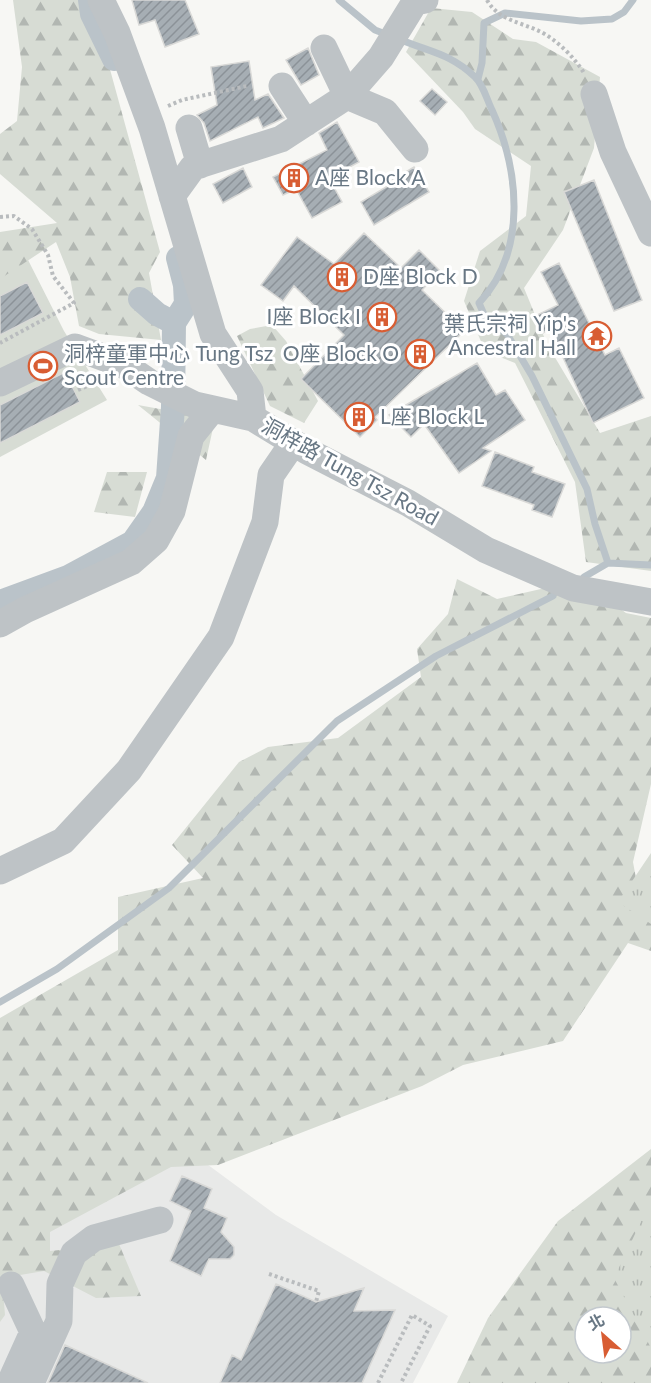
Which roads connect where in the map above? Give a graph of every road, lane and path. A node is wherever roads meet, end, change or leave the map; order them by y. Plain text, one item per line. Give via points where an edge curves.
1 (100, 0) edge
2 (487, 0) edge
3 (420, 1) edge
4 (324, 48) dead end
5 (248, 86) dead end
6 (282, 86) dead end
7 (594, 94) joint
8 (347, 96) junction
9 (306, 123) junction
10 (152, 128) junction
11 (189, 128) dead end
12 (415, 149) dead end
13 (200, 165) junction
14 (172, 196) junction
15 (0, 217) edge
16 (651, 233) edge
17 (0, 343) edge
18 (0, 383) edge
19 (203, 408) junction
20 (253, 418) junction
21 (293, 443) junction
22 (651, 602) edge
23 (0, 624) edge
24 (0, 872) edge
25 (160, 1220) dead end
26 (269, 1274) dead end
27 (11, 1285) dead end
28 (316, 1302) dead end
29 (10, 1383) edge
30 (31, 1383) edge
31 (378, 1383) edge
32 (401, 1383) edge

1 - 10 street via 117,33
2 - 7 path via 490,7 513,23 539,31 558,45 583,70
3 - 8 street via 381,57
4 - 8 street
5 - 10 path via 169,104
6 - 9 street
7 - 16 street via 613,152
8 - 9 street
8 - 12 street via 386,112
9 - 13 street via 281,139
10 - 14 street
11 - 13 street
13 - 14 street via 193,167
14 - 20 street via 213,334 250,391
15 - 17 path via 14,216 32,229 48,255 53,276 74,303
18 - 19 street, 洞梓路 Tung Tsz Road via 75,347 124,365
19 - 20 street, 洞梓路 Tung Tsz Road
19 - 23 street via 191,436 172,511 156,540 131,562
20 - 21 street, 洞梓路 Tung Tsz Road
21 - 22 street, 洞梓路 Tung Tsz Road via 408,503 486,550 573,588
21 - 24 street via 271,475 265,522 221,637 129,770 63,841
25 - 30 street via 94,1238 74,1253 60,1284 59,1321
26 - 28 path via 319,1291
27 - 29 street via 33,1332
31 - 32 path via 411,1315 430,1326

